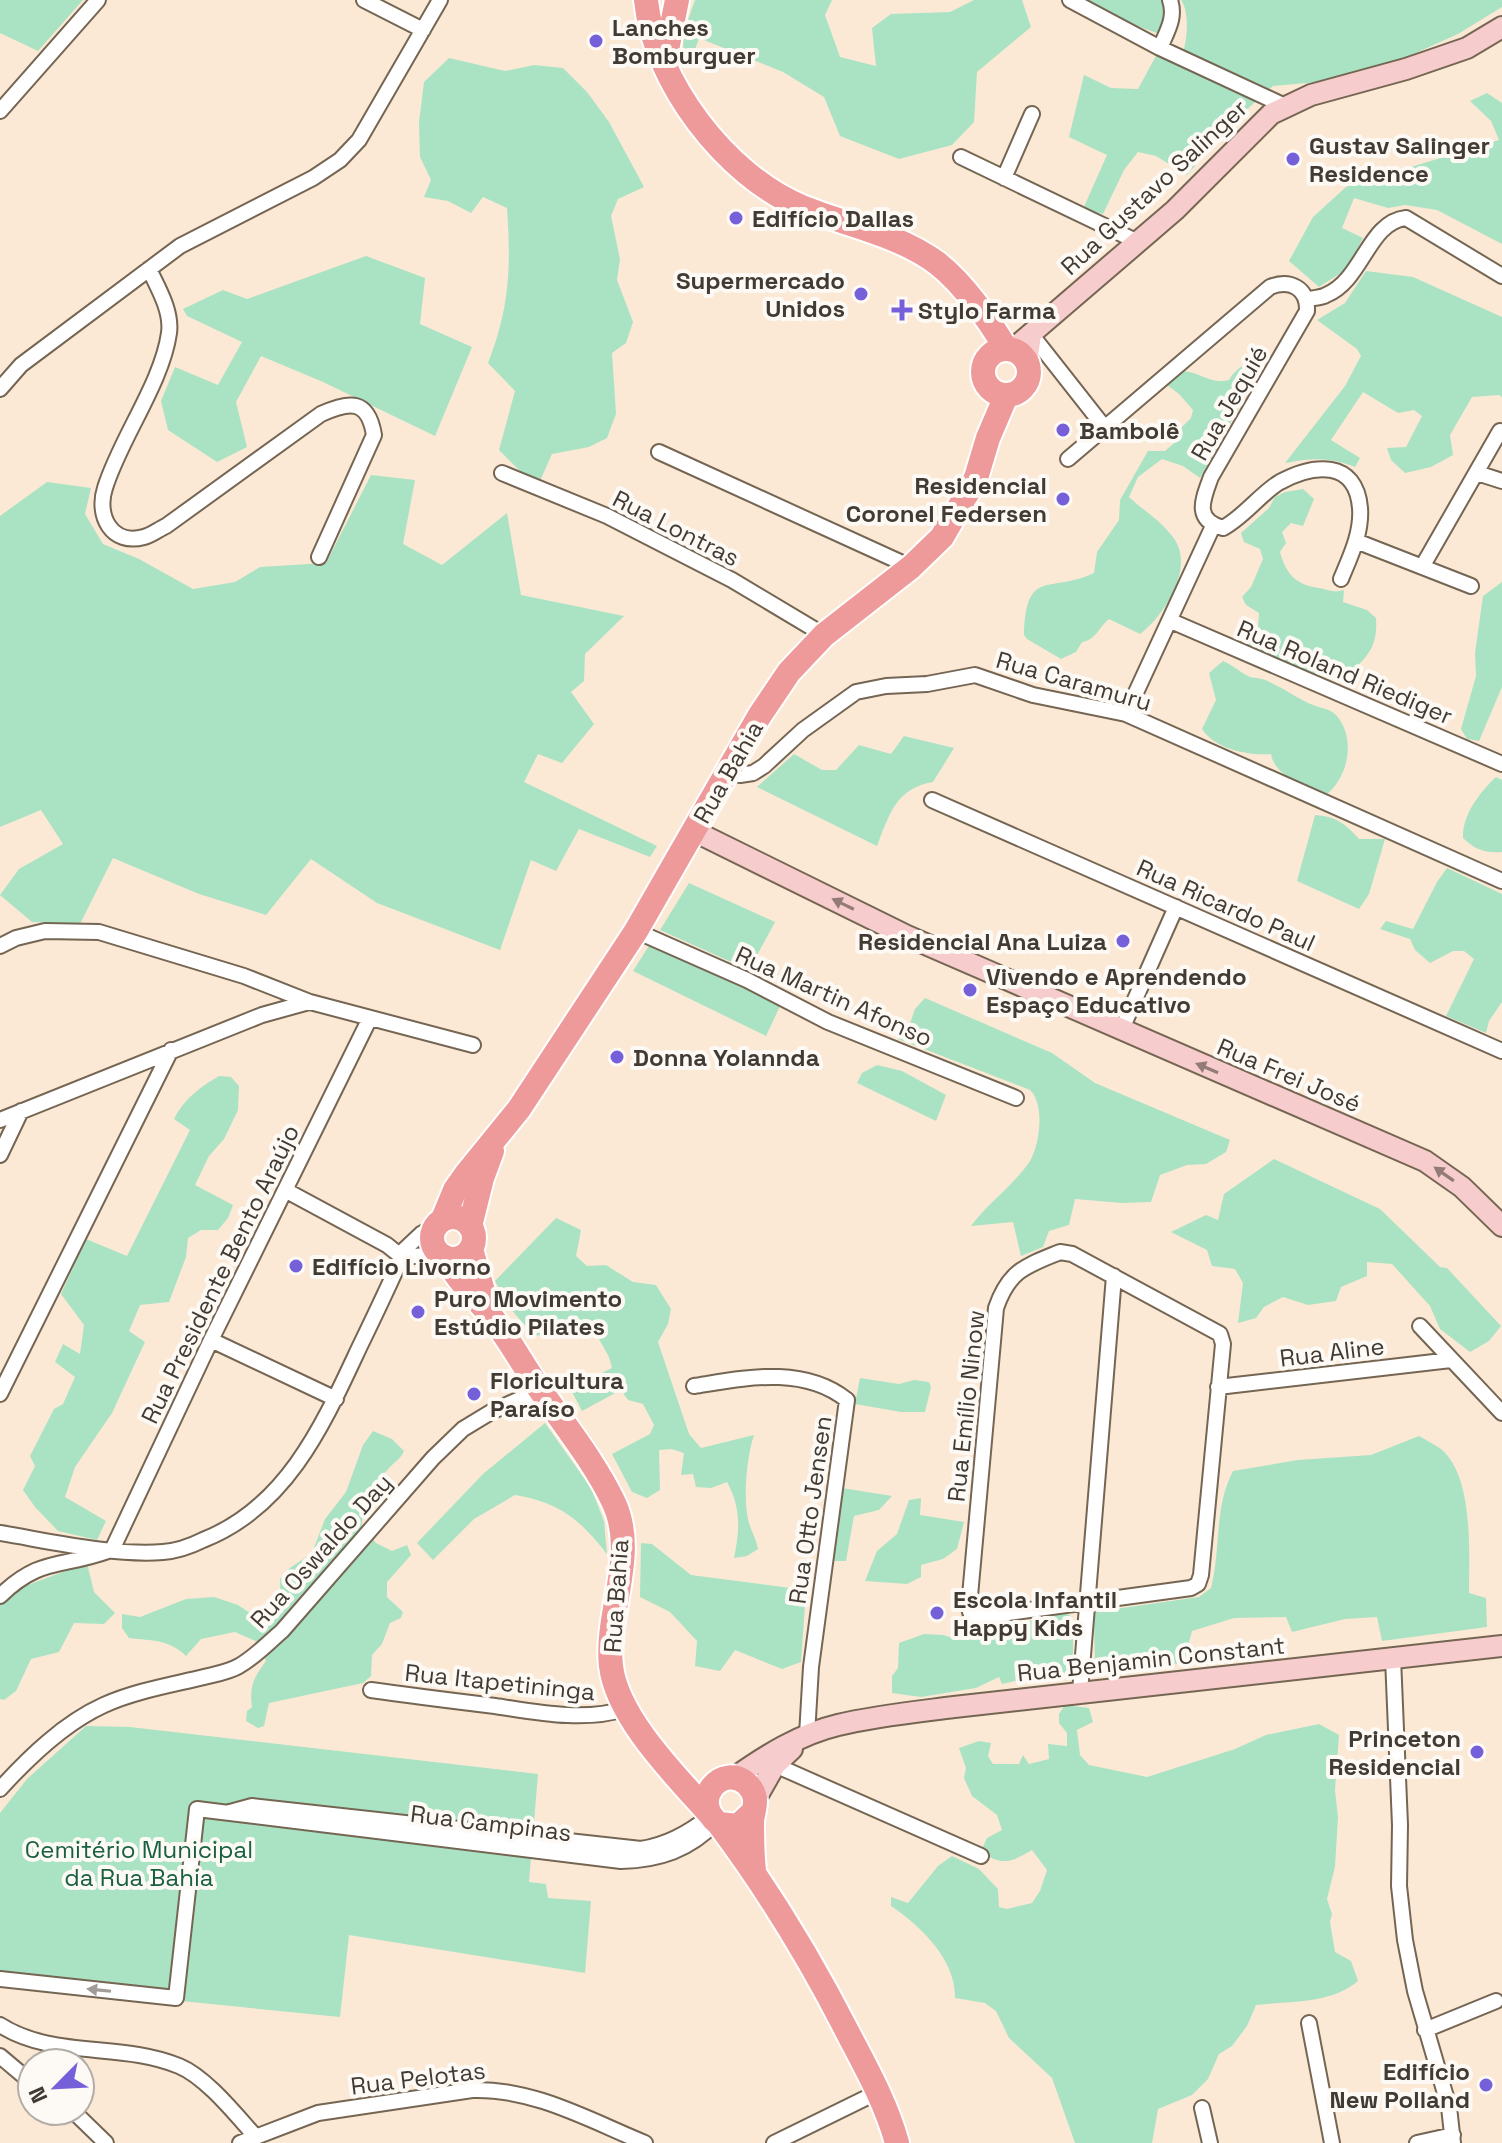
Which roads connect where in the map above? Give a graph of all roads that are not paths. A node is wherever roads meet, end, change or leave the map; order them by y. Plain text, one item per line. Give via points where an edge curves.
1 (98, 0) edge
2 (364, 0) edge
3 (440, 0) edge
4 (677, 0) edge
5 (1070, 0) edge
6 (1170, 0) edge
7 (642, 3) edge
8 (1502, 27) edge
9 (423, 30) junction
10 (1160, 48) junction
11 (665, 60) junction
12 (1285, 106) junction
13 (0, 111) edge
14 (1032, 114) dead end
15 (961, 157) dead end
16 (1004, 178) junction
17 (1138, 242) junction
18 (149, 269) junction
19 (1502, 276) edge
20 (1307, 299) junction
21 (1015, 354) junction
22 (1054, 364) junction
23 (0, 389) edge
24 (996, 390) junction
25 (1105, 428) junction
26 (1500, 431) dead end
27 (659, 452) dead end
28 (1068, 459) dead end
29 (502, 473) dead end
30 (1477, 473) junction
31 (1502, 481) edge
32 (1213, 526) junction
33 (1356, 541) junction
34 (319, 557) dead end
35 (911, 567) junction
36 (1422, 567) junction
37 (1341, 579) dead end
38 (1471, 586) dead end
39 (1171, 621) junction
40 (824, 635) junction
41 (1126, 714) junction
42 (1502, 764) edge
43 (729, 769) junction
44 (932, 800) dead end
45 (694, 831) junction
46 (1502, 881) edge
47 (1176, 907) junction
48 (636, 931) junction
49 (0, 946) edge
50 (310, 1002) junction
51 (370, 1018) junction
52 (1121, 1031) junction
53 (473, 1045) dead end
54 (171, 1050) junction
55 (1502, 1051) edge
56 (1016, 1098) dead end
57 (21, 1111) junction
58 (0, 1120) edge
59 (498, 1137) junction
60 (0, 1155) edge
61 (285, 1190) junction
62 (440, 1222) junction
63 (1502, 1226) edge
64 (471, 1237) junction
65 (443, 1256) junction
66 (402, 1257) junction
67 (1114, 1276) junction
68 (490, 1315) junction
69 (1420, 1326) dead end
70 (211, 1340) junction
71 (1451, 1360) junction
72 (694, 1386) dead end
73 (1218, 1387) junction
74 (540, 1390) junction
75 (0, 1394) edge
76 (336, 1399) junction
77 (1502, 1413) edge
78 (0, 1533) edge
79 (112, 1550) junction
80 (0, 1596) edge
81 (1086, 1601) junction
82 (1502, 1646) edge
83 (1393, 1658) junction
84 (371, 1690) dead end
85 (1080, 1692) junction
86 (624, 1709) junction
87 (807, 1735) junction
88 (661, 1757) junction
89 (775, 1765) junction
90 (727, 1779) junction
91 (0, 1789) edge
92 (754, 1806) junction
93 (713, 1818) junction
94 (981, 1856) dead end
95 (754, 1871) junction
96 (0, 1979) edge
97 (1496, 2001) dead end
98 (1309, 2023) dead end
99 (0, 2025) edge
100 (1425, 2030) junction
101 (0, 2056) edge
102 (16, 2070) edge
103 (878, 2092) junction
104 (1202, 2108) dead end
105 (90, 2127) edge
106 (256, 2137) junction
107 (1453, 2139) edge
108 (106, 2143) edge
109 (240, 2143) edge
110 (645, 2143) edge
111 (774, 2143) edge
112 (897, 2143) edge
113 (1210, 2143) edge
114 (1332, 2143) edge
115 (1417, 2143) edge

1 - 13 street
2 - 9 street
3 - 9 street
4 - 11 main road
5 - 10 street
6 - 10 street via 1173,14
7 - 11 main road
8 - 12 street, Rua Gustavo Salinger via 1467,48
9 - 18 street via 359,140 340,160 180,246
10 - 12 street
11 - 21 main road via 700,124 750,178 802,207 925,255 967,296 977,320
12 - 17 street, Rua Gustavo Salinger via 1262,121
14 - 16 street
15 - 16 street
16 - 17 street
17 - 21 street, Rua Gustavo Salinger
18 - 23 street via 21,365
18 - 34 street via 165,304 169,330 163,356 104,490 101,515 111,531 127,538 144,537 321,414 352,404 371,419 374,435
19 - 20 street via 1406,218 1397,219 1384,226 1340,287
20 - 25 street, Rua Jequié via 1293,286 1270,287
20 - 32 street, Rua Jequié via 1307,311 1211,477 1201,504
21 - 22 street
21 - 22 street via 1036,365
21 - 24 main road, Rua Bahia via 982,372
21 - 24 main road via 1028,379 1024,388 1016,394
22 - 25 street
24 - 35 main road, Rua Bahia via 976,478 942,537
25 - 28 street, Rua Jequié
26 - 30 street
27 - 35 street
29 - 40 street, Rua Lontras via 607,516
30 - 31 street
30 - 36 street
32 - 33 street via 1233,522 1277,483 1325,467 1354,486 1360,508
32 - 39 street
33 - 36 street
33 - 37 street
35 - 40 main road, Rua Bahia
36 - 38 street
39 - 41 street
39 - 42 street, Rua Roland Riediger
40 - 43 main road, Rua Bahia via 780,684
41 - 43 street, Rua Caramuru via 1033,695 975,675 870,688 837,703 753,773 740,775
41 - 46 street, Rua Caramuru
43 - 45 main road, Rua Bahia
44 - 47 street, Rua Ricardo Paul
45 - 48 main road, Rua Bahia
52 -> 45 street, Rua Frei José via 907,936
47 - 52 street
47 - 55 street, Rua Ricardo Paul
48 - 56 street, Rua Martin Afonso via 828,1022
48 - 59 main road, Rua Bahia
49 - 50 street via 45,931 99,932
50 - 51 street
50 - 54 street
51 - 53 street
51 - 61 street, Rua Presidente Bento Araújo
63 -> 52 street, Rua Frei José via 1425,1161
54 - 57 street
54 - 75 street
57 - 58 street
57 - 60 street
59 - 62 main road, Rua Bahia via 455,1190
59 - 64 main road, Rua Bahia via 482,1178
61 - 66 street
61 - 70 street, Rua Presidente Bento Araújo
62 - 64 main road via 458,1217
62 - 65 main road via 433,1242
62 - 66 street via 411,1242
64 - 65 main road via 457,1259
64 - 68 main road, Rua Bahia
65 - 66 street
65 - 68 main road, Rua Bahia
66 - 76 street
67 - 73 street, Rua Emílio Ninow via 1220,1334
67 - 81 street
67 - 81 street, Rua Emílio Ninow via 1060,1252 1016,1273 1003,1288 996,1308 969,1607 979,1617
68 - 74 main road, Rua Bahia
69 - 71 street
70 - 76 street
70 - 79 street, Rua Presidente Bento Araújo
71 - 73 street, Rua Aline
71 - 77 street
72 - 87 street, Rua Otto Jensen via 792,1377 847,1400 811,1667
73 - 81 street via 1198,1584
74 - 86 main road, Rua Bahia via 597,1471 619,1517 622,1556 611,1656
74 - 91 street, Rua Oswaldo Day via 463,1429 256,1654 237,1667 91,1712 27,1760
76 - 79 street via 305,1454 254,1513 189,1546 164,1552
78 - 79 street
79 - 80 street via 44,1565
81 - 85 street
82 - 83 street, Rua Benjamin Constant
83 - 85 street, Rua Benjamin Constant
83 - 100 street via 1399,1886
84 - 86 street, Rua Itapetininga via 538,1712 594,1715
85 - 87 street, Rua Benjamin Constant via 868,1719
86 - 88 main road, Rua Bahia
87 - 89 street, Rua Benjamin Constant
87 - 90 street, Rua Benjamin Constant
88 - 90 main road, Rua Bahia via 690,1777
88 - 93 main road, Rua Bahia
89 - 92 street, Rua Benjamin Constant
89 - 94 street
90 - 92 main road via 746,1783
90 - 93 main road via 706,1797
92 - 93 main road via 738,1826
92 - 95 main road, Rua Bahia
93 - 95 main road, Rua Bahia
93 -> 96 street, Rua Campinas via 655,1847 626,1849 197,1809 176,1998
95 - 103 main road, Rua Bahia
97 - 100 street
98 - 114 street
99 - 106 street via 35,2042 182,2066
100 - 107 street via 1449,2107
101 - 102 street
103 - 111 street
103 - 112 main road, Rua Bahia
104 - 113 street
105 - 108 street
106 - 109 street, Rua Pelotas
106 - 110 street, Rua Pelotas via 318,2113 496,2089 528,2095
107 - 115 street

